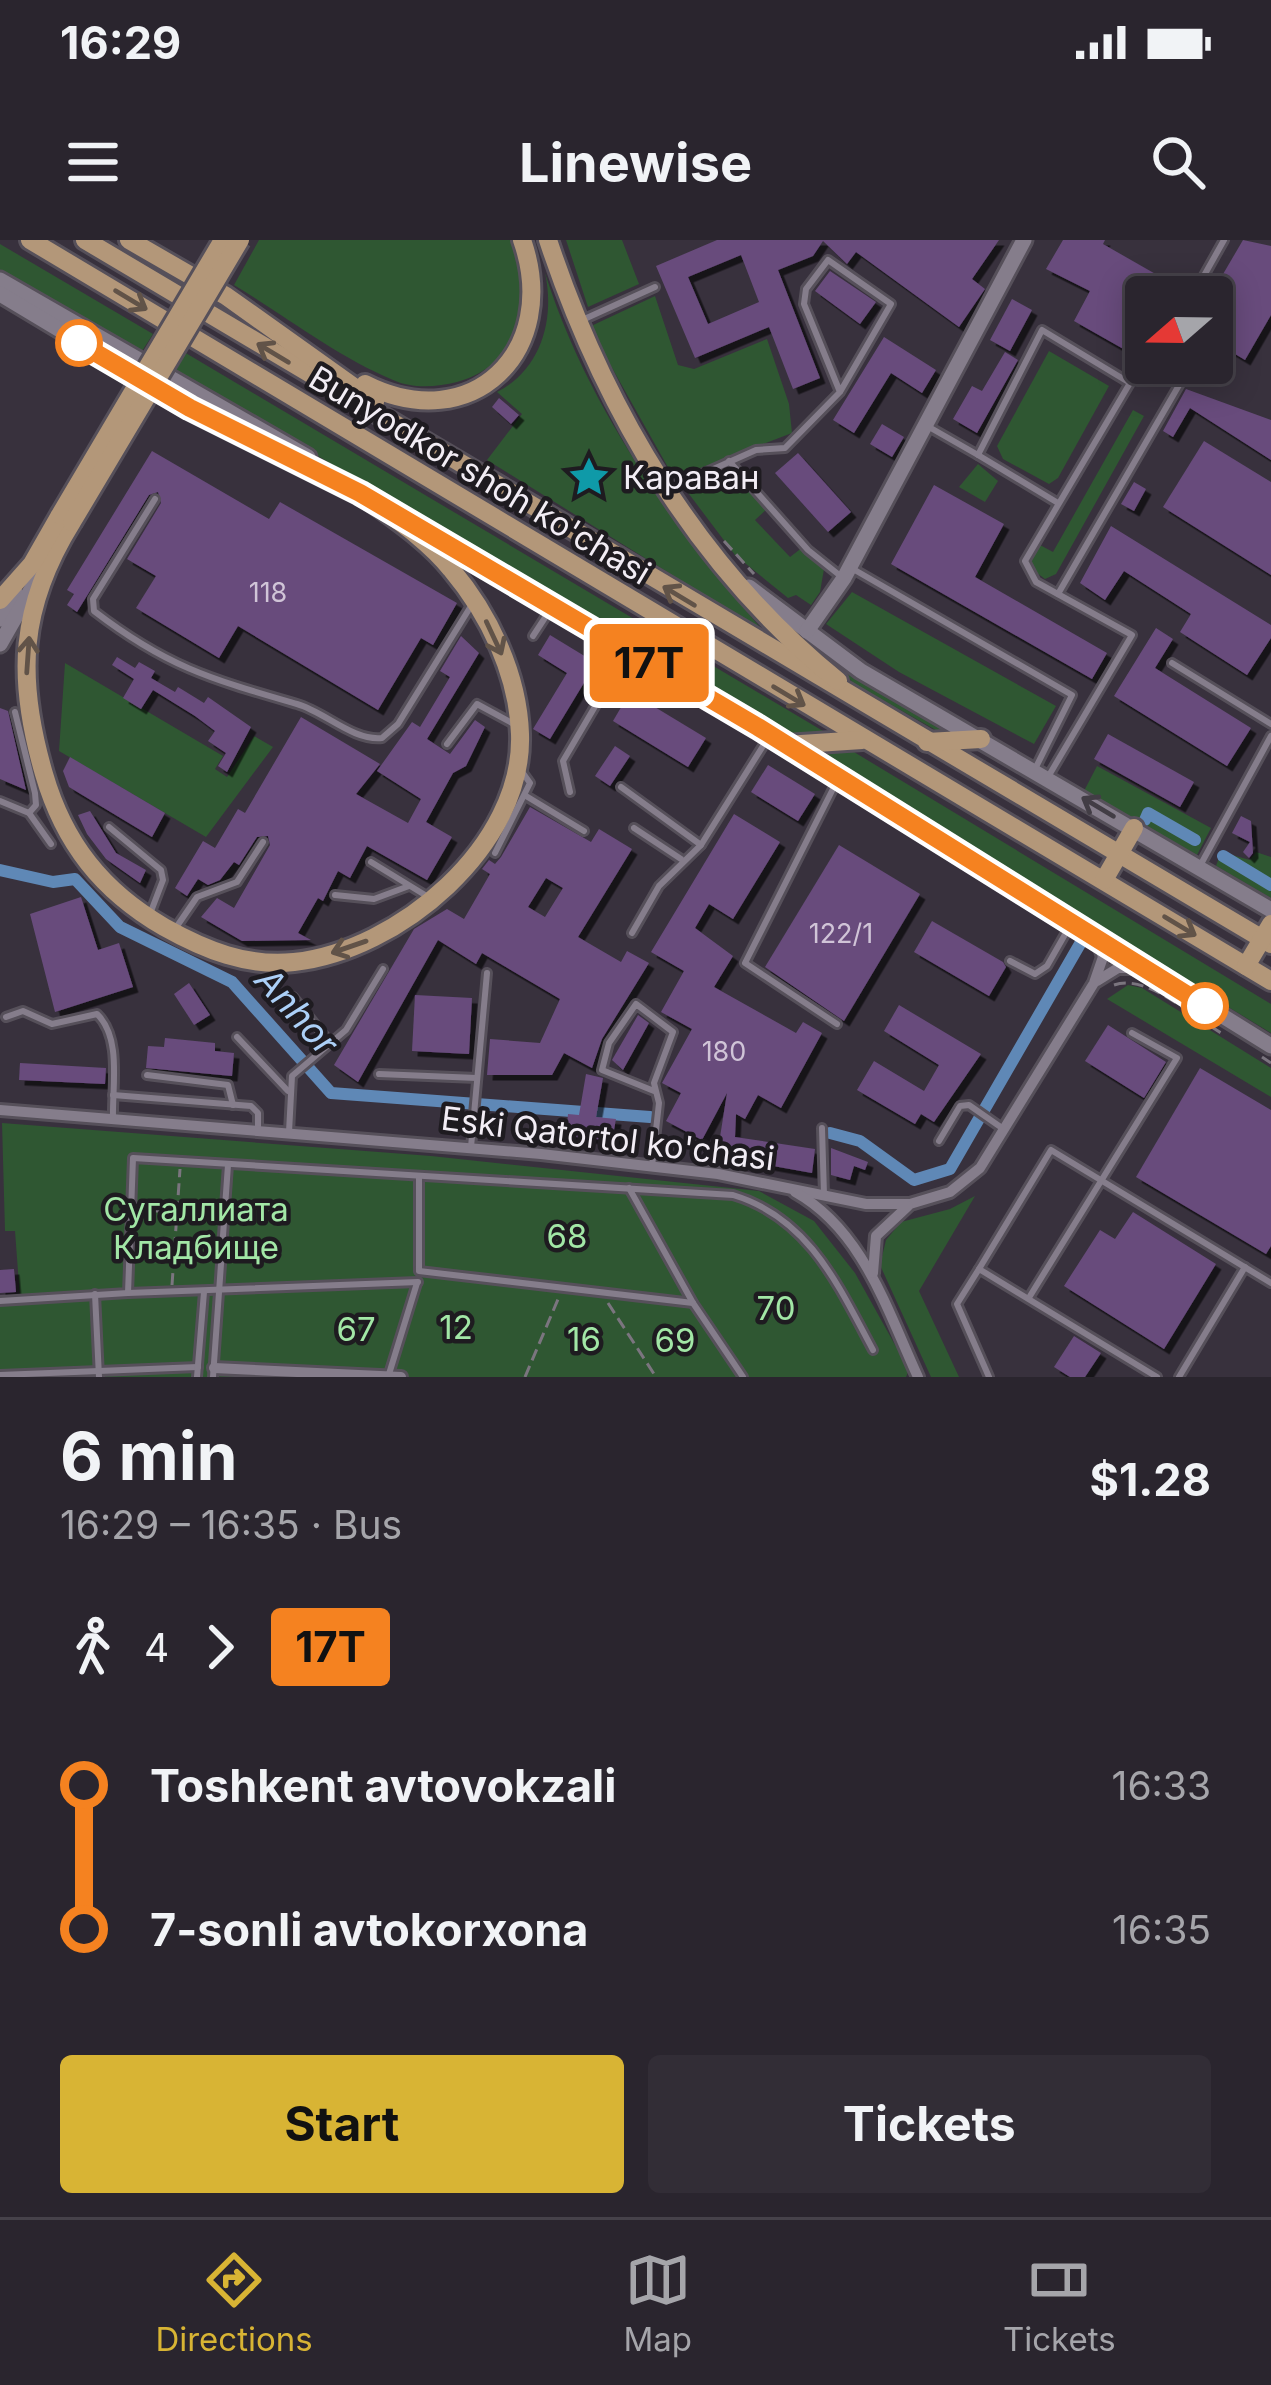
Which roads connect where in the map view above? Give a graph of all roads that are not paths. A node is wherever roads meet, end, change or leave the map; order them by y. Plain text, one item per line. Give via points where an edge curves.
1 (30, 240) edge
2 (85, 240) edge
3 (224, 240) edge
4 (240, 240) edge
5 (522, 240) edge
6 (548, 240) edge
7 (1024, 240) edge
8 (1224, 240) edge
9 (131, 241) edge
10 (1204, 276) edge
11 (0, 280) edge
12 (655, 287) dead end
13 (0, 294) edge
14 (577, 322) junction
15 (326, 364) junction
16 (1125, 380) edge
17 (1129, 384) edge
18 (1180, 384) edge
19 (840, 392) junction
20 (926, 425) junction
21 (437, 451) junction
22 (978, 454) junction
23 (729, 461) junction
24 (667, 490) junction
25 (360, 493) junction
26 (154, 499) dead end
27 (1058, 503) junction
28 (66, 518) junction
29 (36, 568) junction
30 (727, 569) junction
31 (847, 573) junction
32 (1058, 594) junction
33 (0, 599) edge
34 (474, 601) junction
35 (551, 607) junction
36 (0, 619) edge
37 (807, 632) junction
38 (532, 636) dead end
39 (0, 644) edge
40 (627, 651) junction
41 (1172, 663) dead end
42 (15, 712) dead end
43 (888, 721) junction
44 (1271, 724) edge
45 (519, 727) junction
46 (1271, 736) edge
47 (981, 739) junction
48 (778, 740) junction
49 (862, 740) junction
50 (927, 742) junction
51 (446, 744) dead end
52 (518, 766) junction
53 (1041, 773) junction
54 (839, 777) junction
55 (621, 788) dead end
56 (570, 792) dead end
57 (526, 796) junction
58 (0, 801) edge
59 (29, 813) junction
60 (109, 827) dead end
61 (634, 828) dead end
62 (1134, 828) junction
63 (584, 831) dead end
64 (263, 842) dead end
65 (51, 844) dead end
66 (701, 844) junction
67 (495, 853) dead end
68 (1120, 853) junction
69 (681, 860) junction
70 (371, 862) dead end
71 (1199, 867) junction
72 (1104, 880) junction
73 (410, 886) junction
74 (335, 896) dead end
75 (434, 901) junction
76 (1271, 910) edge
77 (148, 917) junction
78 (1073, 921) junction
79 (173, 932) junction
80 (632, 933) dead end
81 (1094, 934) junction
82 (1268, 935) edge
83 (1010, 961) dead end
84 (1246, 966) junction
85 (382, 969) dead end
86 (1149, 969) junction
87 (487, 973) dead end
88 (1271, 981) edge
89 (1094, 983) junction
90 (293, 998) dead end
91 (6, 1017) dead end
92 (837, 1024) dead end
93 (1132, 1033) dead end
94 (237, 1037) dead end
95 (332, 1044) junction
96 (1267, 1054) edge
97 (379, 1074) dead end
98 (147, 1075) dead end
99 (477, 1078) junction
100 (288, 1091) junction
101 (654, 1091) junction
102 (112, 1095) junction
103 (233, 1105) junction
104 (0, 1110) edge
105 (113, 1119) junction
106 (822, 1128) dead end
107 (1002, 1128) junction
108 (257, 1130) junction
109 (289, 1132) junction
110 (939, 1141) dead end
111 (471, 1147) junction
112 (228, 1166) junction
113 (652, 1166) junction
114 (419, 1178) junction
115 (1103, 1182) junction
116 (782, 1186) junction
117 (629, 1188) junction
118 (824, 1195) junction
119 (910, 1204) junction
120 (1245, 1268) junction
121 (979, 1269) junction
122 (419, 1271) junction
123 (418, 1282) junction
124 (1271, 1282) edge
125 (219, 1291) junction
126 (128, 1292) junction
127 (204, 1292) junction
128 (95, 1294) junction
129 (879, 1294) junction
130 (1030, 1296) junction
131 (0, 1300) edge
132 (693, 1304) junction
133 (873, 1350) dead end
134 (198, 1372) edge
135 (213, 1372) edge
136 (99, 1374) edge
137 (0, 1375) edge
138 (392, 1376) edge
139 (1158, 1376) edge
140 (1178, 1376) edge
141 (743, 1377) edge
142 (918, 1377) edge
143 (989, 1377) edge

1 -> 49 main road, Bunyodkor shoh ko'chasi
21 -> 2 main road, Bunyodkor shoh ko'chasi
3 - 28 main road, bridge
4 - 28 main road, bridge
5 - 15 main road via 536,292 532,317 510,360 480,386 418,403
6 - 14 main road
7 - 20 street
8 - 10 lane
9 - 15 main road
11 - 25 street
12 - 14 lane
13 - 25 street via 190,408
14 - 24 main road
15 - 21 main road
16 - 22 lane via 1042,330
17 - 27 lane
18 - 32 lane
19 - 19 lane via 804,304 829,260 891,304
19 - 23 lane via 784,448
20 - 22 lane
20 - 31 street
43 -> 21 main road, Bunyodkor shoh ko'chasi
22 - 27 lane
23 - 24 lane
23 - 31 lane via 808,550
24 - 30 main road
25 - 34 main road via 419,537
25 - 35 street
26 - 34 lane via 94,611 176,667 297,704 364,738 382,738 398,724
27 - 32 lane via 1025,567
28 - 29 main road
29 - 33 main road
29 - 36 street
29 - 39 street
77 -> 29 main road via 90,868 44,775 26,688
30 - 37 street
30 - 43 main road via 788,637
31 - 37 street
31 - 53 lane via 1072,695
32 - 53 lane via 1132,635
34 -> 45 main road via 507,668
35 - 38 lane
35 - 40 street
37 - 47 street
40 - 48 street
40 - 56 lane via 563,761
41 - 44 lane
42 - 59 lane via 35,793
43 - 50 main road, Bunyodkor shoh ko'chasi
45 - 51 lane via 477,704
45 - 52 main road
46 - 71 lane
47 - 50 main road
47 - 53 street
48 - 49 main road
48 - 54 street
48 - 66 lane
49 - 72 main road, Bunyodkor shoh ko'chasi
50 - 68 main road, Bunyodkor shoh ko'chasi
52 - 57 lane via 530,783
52 - 75 main road via 490,832
62 -> 53 street
54 - 78 street
54 - 92 lane via 745,963
55 - 66 lane
57 - 63 lane
57 - 67 lane
58 - 59 lane
59 - 65 lane
60 - 77 lane via 161,870
61 - 69 lane
62 - 68 main road
62 - 71 street
64 - 79 lane via 237,882 197,897
66 - 69 lane
68 - 72 main road
68 - 82 main road, Bunyodkor shoh ko'chasi
69 - 80 lane
70 - 73 lane
71 - 76 street
72 -> 84 main road, Bunyodkor shoh ko'chasi
73 - 74 lane via 374,899
73 - 75 lane
75 -> 79 main road via 379,935 296,962 238,959
77 - 79 main road
78 - 81 street
78 - 83 lane via 1035,974
81 - 86 street
81 - 89 street via 1103,957
82 - 84 main road
84 - 88 main road, Bunyodkor shoh ko'chasi
85 - 95 lane
86 - 89 street via 1118,968
86 - 96 street
87 - 99 lane
89 - 107 street, Eski Qatortol ko'chasi
90 - 95 lane
91 - 102 lane via 23,1011 52,1024 103,1018 112,1039
93 - 115 lane via 1177,1058
94 - 100 lane
95 - 100 lane via 292,1076
97 - 99 lane
98 - 103 lane via 214,1080 228,1085
99 - 111 lane
100 - 109 lane
101 - 101 lane via 673,1032 636,1004 602,1070
101 - 113 lane
102 - 103 lane
102 - 105 lane
103 - 108 lane via 251,1106
104 - 105 street, Eski Qatortol ko'chasi
105 - 108 street, Eski Qatortol ko'chasi
106 - 118 lane
107 - 110 lane via 959,1106
107 - 119 street, Eski Qatortol ko'chasi via 964,1184
108 - 109 street, Eski Qatortol ko'chasi
109 - 111 street, Eski Qatortol ko'chasi
111 - 113 street, Eski Qatortol ko'chasi
112 - 114 lane
112 - 125 lane
112 - 126 lane via 133,1158
113 - 116 street, Eski Qatortol ko'chasi
114 - 117 lane
114 - 122 lane
115 - 120 lane
115 - 121 lane via 1051,1150
115 - 130 lane
116 - 118 street, Eski Qatortol ko'chasi
116 - 129 street via 836,1222
117 - 132 lane
117 - 133 lane via 763,1204 820,1258
118 - 119 street, Eski Qatortol ko'chasi
119 - 129 street via 873,1241
120 - 124 lane
120 - 140 lane
121 - 130 lane
121 - 143 lane via 957,1304
122 - 123 lane
122 - 132 lane
123 - 125 lane
123 - 138 lane
125 - 127 lane
125 - 135 lane
126 - 127 lane
126 - 128 lane
127 - 134 lane
128 - 131 lane
128 - 136 lane
129 - 142 street
130 - 139 lane
132 - 141 lane
134 - 136 lane
135 - 138 street
136 - 137 lane

